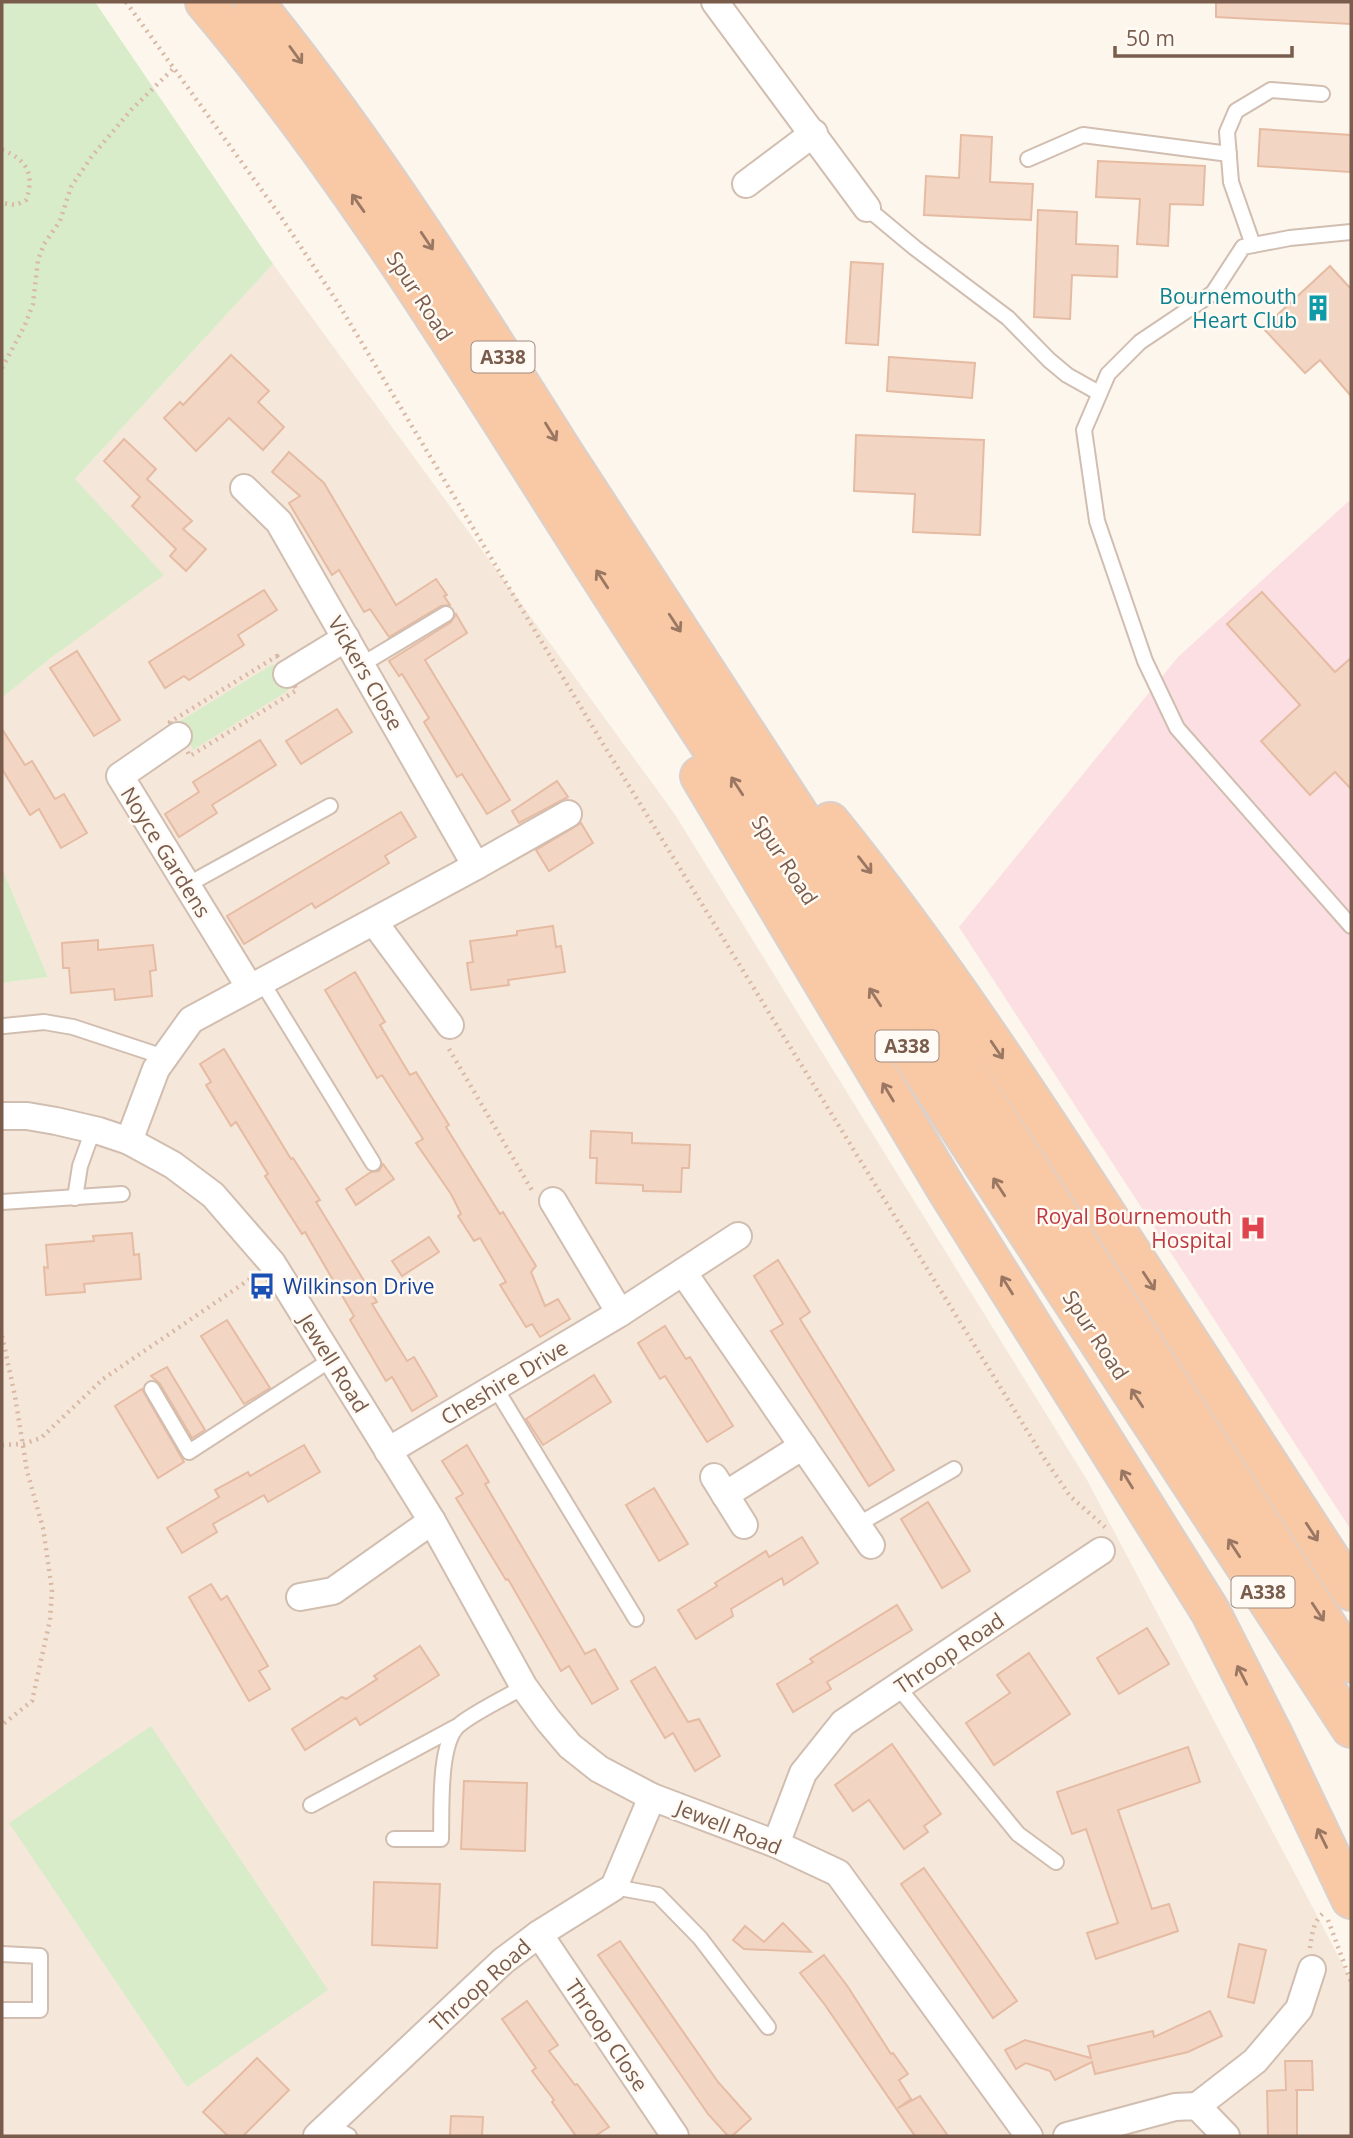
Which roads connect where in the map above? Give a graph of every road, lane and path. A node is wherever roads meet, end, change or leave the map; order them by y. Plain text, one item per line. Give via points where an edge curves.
1 (126, 2) edge
2 (205, 2) edge
3 (254, 2) edge
4 (715, 2) edge
5 (173, 69) junction
6 (1322, 94) dead end
7 (814, 133) junction
8 (2, 150) edge
9 (1229, 154) junction
10 (1028, 159) dead end
11 (747, 184) dead end
12 (2, 203) edge
13 (867, 208) joint
14 (1351, 232) edge
15 (1253, 245) junction
16 (2, 368) edge
17 (1099, 393) junction
18 (244, 488) dead end
19 (446, 614) dead end
20 (638, 636) junction
21 (346, 638) junction
22 (361, 665) junction
23 (287, 674) junction
24 (740, 721) junction
25 (178, 736) junction
26 (330, 806) dead end
27 (568, 814) dead end
28 (476, 866) junction
29 (187, 886) junction
30 (374, 922) junction
31 (1351, 926) edge
32 (256, 985) junction
33 (450, 1025) joint
34 (4, 1026) dead end
35 (164, 1057) junction
36 (2, 1116) edge
37 (93, 1130) junction
38 (129, 1141) junction
39 (373, 1163) dead end
40 (122, 1194) dead end
41 (75, 1198) junction
42 (553, 1201) joint
43 (2, 1202) edge
44 (738, 1236) dead end
45 (272, 1263) junction
46 (683, 1272) junction
47 (620, 1313) junction
48 (2, 1336) edge
49 (332, 1359) junction
50 (495, 1387) junction
51 (152, 1389) dead end
52 (1188, 1443) junction
53 (23, 1444) junction
54 (2, 1445) edge
55 (803, 1446) junction
56 (388, 1451) junction
57 (954, 1469) dead end
58 (432, 1521) junction
59 (744, 1525) dead end
60 (864, 1535) joint
61 (1105, 1540) joint
62 (1351, 1591) edge
63 (300, 1597) dead end
64 (636, 1619) dead end
65 (1351, 1664) edge
66 (524, 1687) junction
67 (898, 1687) junction
68 (2, 1725) edge
69 (456, 1727) junction
70 (1351, 1728) edge
71 (652, 1797) junction
72 (311, 1805) dead end
73 (394, 1839) dead end
74 (776, 1844) junction
75 (1056, 1862) dead end
76 (614, 1887) junction
77 (1333, 1905) edge
78 (538, 1934) junction
79 (2, 1954) edge
80 (1312, 1969) joint
81 (1351, 1982) edge
82 (2, 2010) edge
83 (768, 2027) dead end
84 (1197, 2106) junction
85 (332, 2132) edge
86 (675, 2136) edge
87 (1029, 2136) edge
88 (1067, 2136) edge
89 (1226, 2136) edge

1 - 5 path
20 -> 2 highway, Spur Road / A338 via 372,223 308,132
3 -> 24 highway, Spur Road / A338 via 372,160 457,285
4 - 7 street
5 - 16 path via 132,109 71,187 60,221 41,252 25,325
5 - 61 path via 279,214 335,300 1044,1458
6 - 9 lane via 1271,90 1236,111 1227,132
7 - 11 street
7 - 13 street
8 - 12 path via 14,154 29,170 31,186 26,200 16,205
9 - 10 lane via 1083,135
9 - 15 lane via 1231,182
13 - 17 lane via 1007,318 1067,375
14 - 15 lane
15 - 17 lane via 1243,247 1213,293 1140,342 1108,374
17 - 31 lane via 1084,430 1097,521 1145,661 1177,728
18 - 21 street, Vickers Close via 279,522
19 - 22 lane
52 -> 20 highway, Spur Road / A338
77 -> 20 highway via 1279,1748 1210,1611 947,1190 698,772
21 - 22 street, Vickers Close
21 - 23 street
22 - 28 street, Vickers Close
23 - 25 path via 277,656 170,722
23 - 25 path via 297,690 190,756
24 - 52 highway, Spur Road / A338
24 -> 62 highway via 869,870 967,1005
25 - 29 street, Noyce Gardens via 120,776
26 - 29 lane
27 - 28 street
28 - 30 street
29 - 32 street, Noyce Gardens
30 - 32 street
30 - 33 street
32 - 35 street via 191,1020
32 - 39 lane
33 - 42 path via 449,1049 525,1180 532,1191
34 - 35 lane via 44,1022 73,1027
35 - 38 street
36 - 37 street, Jewell Road via 27,1116
37 - 38 street, Jewell Road
37 - 41 lane
38 - 45 street, Jewell Road via 173,1165 213,1195
40 - 41 lane
41 - 43 lane
42 - 47 street
44 - 46 street, Cheshire Drive
45 - 49 street, Jewell Road
45 - 53 path via 103,1379 41,1438
46 - 47 street, Cheshire Drive
46 - 55 street
47 - 50 street, Cheshire Drive
48 - 53 path
49 - 51 lane via 189,1452
49 - 56 street, Jewell Road
50 - 56 street, Cheshire Drive
50 - 64 lane
52 -> 65 highway, Spur Road / A338
70 -> 52 highway, Spur Road / A338
53 - 54 path
53 - 68 path via 48,1559 50,1620 32,1701
55 - 59 street via 719,1486
55 - 60 street
56 - 58 street, Jewell Road
57 - 60 lane
58 - 63 street via 333,1591
58 - 66 street, Jewell Road
61 - 67 street, Throop Road
66 - 69 lane
66 - 71 street, Jewell Road via 570,1746 599,1769
67 - 74 street, Throop Road via 843,1723 803,1773
67 - 75 lane via 1018,1834
69 - 72 lane
69 - 73 lane via 444,1764 441,1839
71 - 74 street, Jewell Road
71 - 76 street
74 - 87 street, Jewell Road via 838,1873
76 - 78 street, Throop Road
76 - 83 lane via 658,1895 700,1938
77 - 80 path via 1313,1928 1308,1961
77 - 81 path
78 - 85 street, Throop Road via 503,1961
78 - 86 street, Throop Close
79 - 82 lane via 40,1956 40,2010
80 - 84 street via 1299,2009 1255,2061
84 - 88 street via 1175,2107
84 - 89 street

